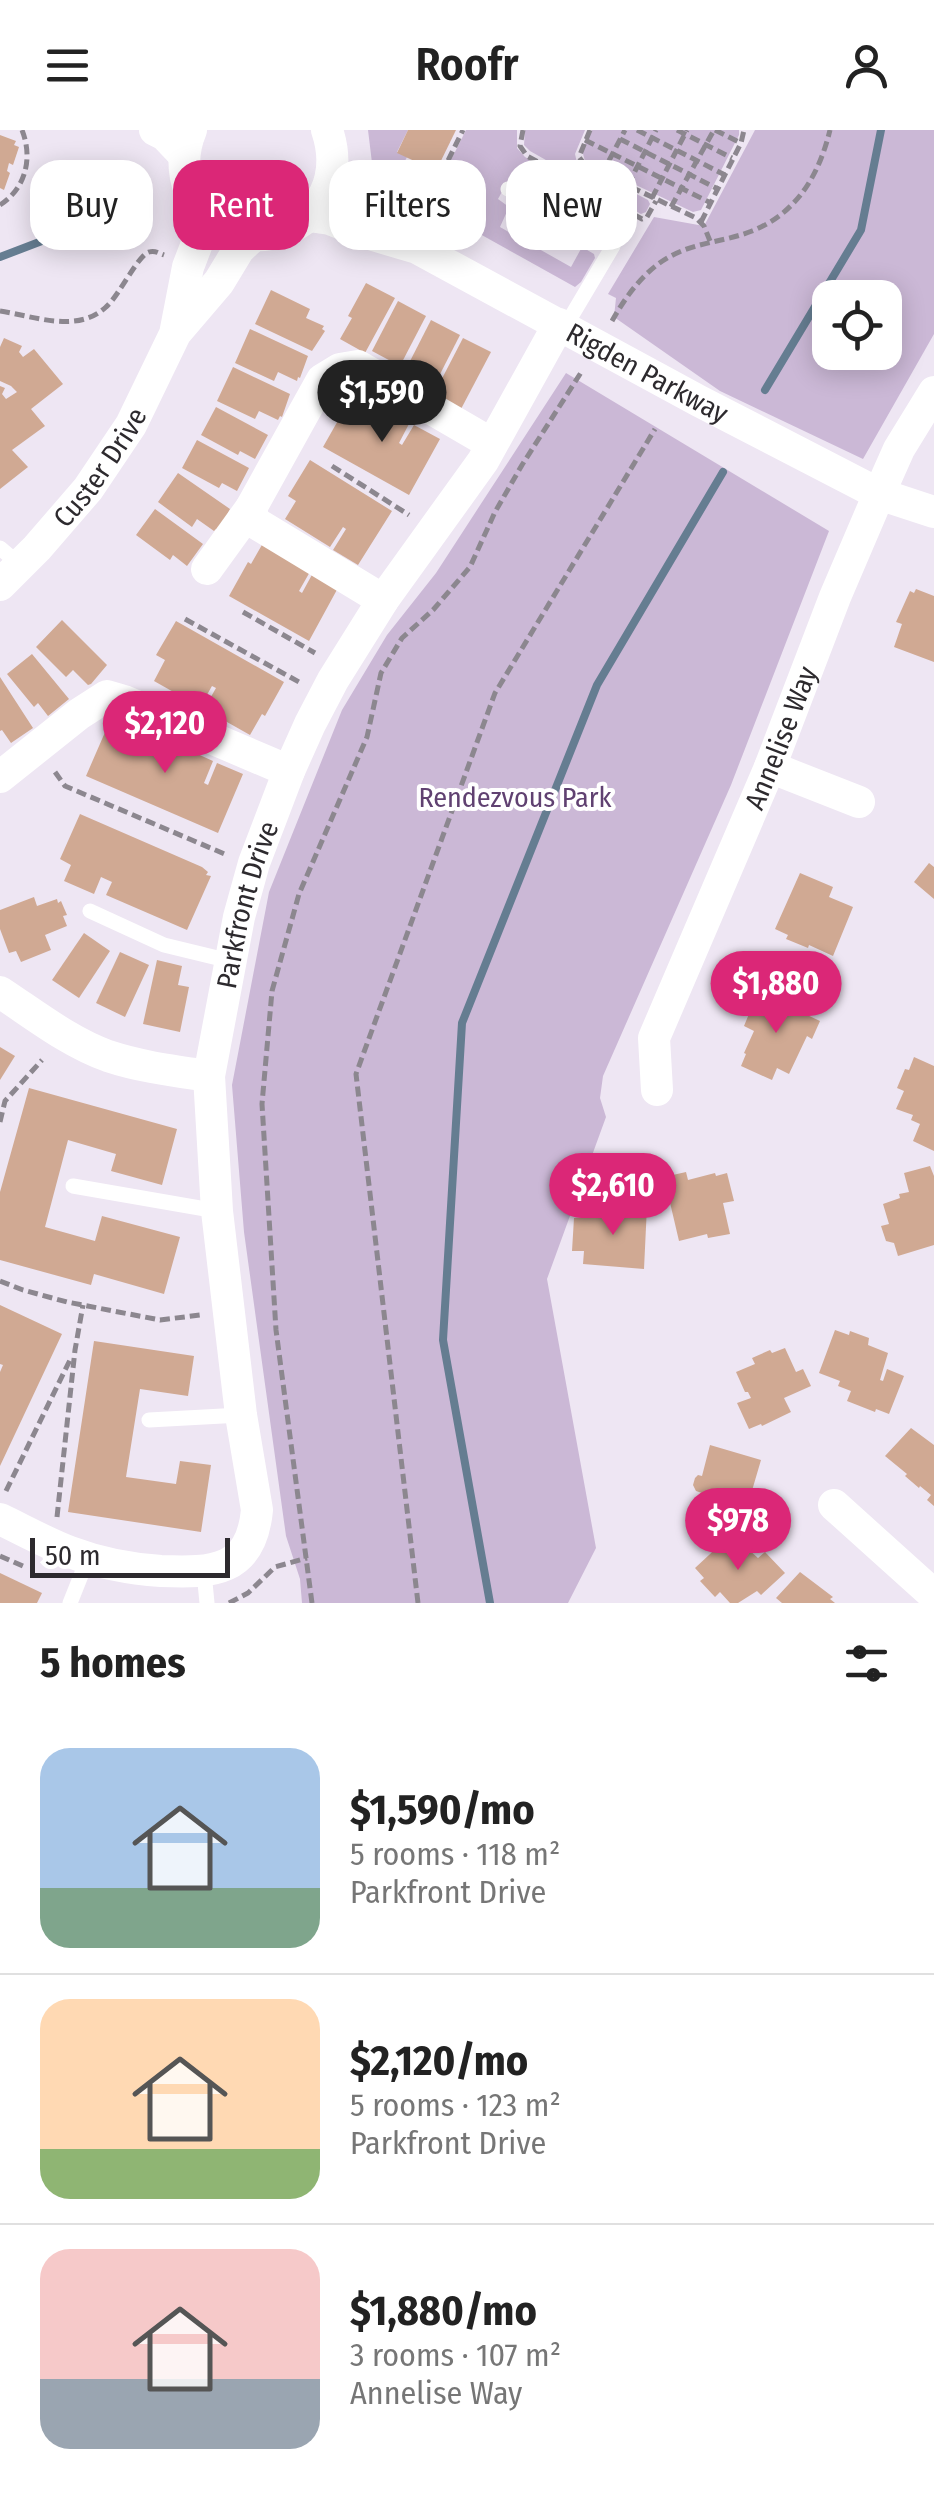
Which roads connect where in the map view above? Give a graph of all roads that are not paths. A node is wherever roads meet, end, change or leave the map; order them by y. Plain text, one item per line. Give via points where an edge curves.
1 (155, 130) edge
2 (327, 130) edge
3 (187, 143) edge
4 (333, 160) edge
5 (329, 185) edge
6 (309, 216) joint
7 (329, 219) edge
8 (194, 250) edge
9 (238, 250) edge
10 (422, 250) edge
11 (610, 250) edge
12 (562, 325) junction
13 (175, 334) junction
14 (934, 392) edge
15 (492, 444) junction
16 (879, 494) junction
17 (251, 508) junction
18 (934, 512) edge
19 (7, 566) edge
20 (207, 568) dead end
21 (383, 600) junction
22 (770, 767) junction
23 (288, 771) junction
24 (0, 777) edge
25 (859, 802) dead end
26 (90, 911) dead end
27 (230, 961) junction
28 (0, 992) edge
29 (209, 1076) junction
30 (658, 1090) dead end
31 (73, 1186) dead end
32 (217, 1211) junction
33 (241, 1415) junction
34 (148, 1420) dead end
35 (834, 1505) dead end
36 (2, 1507) edge
37 (88, 1558) junction
38 (205, 1587) edge
39 (934, 1594) edge
40 (70, 1603) edge

1 - 3 street
2 - 4 street
5 - 6 street
6 - 7 street, Rigden Parkway
8 - 13 street, Custer Drive
9 - 13 street, Custer Drive
10 - 12 street, Rigden Parkway
11 - 12 lane
12 - 15 street, Parkfront Drive
12 - 16 street, Rigden Parkway
13 - 19 street, Custer Drive via 131,425 88,489
14 - 16 street, Annelise Way
15 - 17 street via 358,366 340,369 322,380
15 - 21 street, Parkfront Drive
16 - 18 street, Rigden Parkway
16 - 22 street, Annelise Way
17 - 20 street
17 - 21 street via 254,522
21 - 23 street, Parkfront Drive
22 - 25 street
22 - 30 street, Annelise Way via 654,1038
23 - 24 street via 107,696
23 - 27 street, Parkfront Drive via 254,863
26 - 27 lane via 164,945
27 - 29 street, Parkfront Drive
28 - 29 street via 66,1037 108,1056
29 - 32 street, Parkfront Drive
31 - 32 lane
32 - 33 street, Parkfront Drive
33 - 34 lane
33 - 38 street, Parkfront Drive via 256,1524 237,1557
35 - 39 street
36 - 37 street
37 - 38 street
37 - 40 lane

